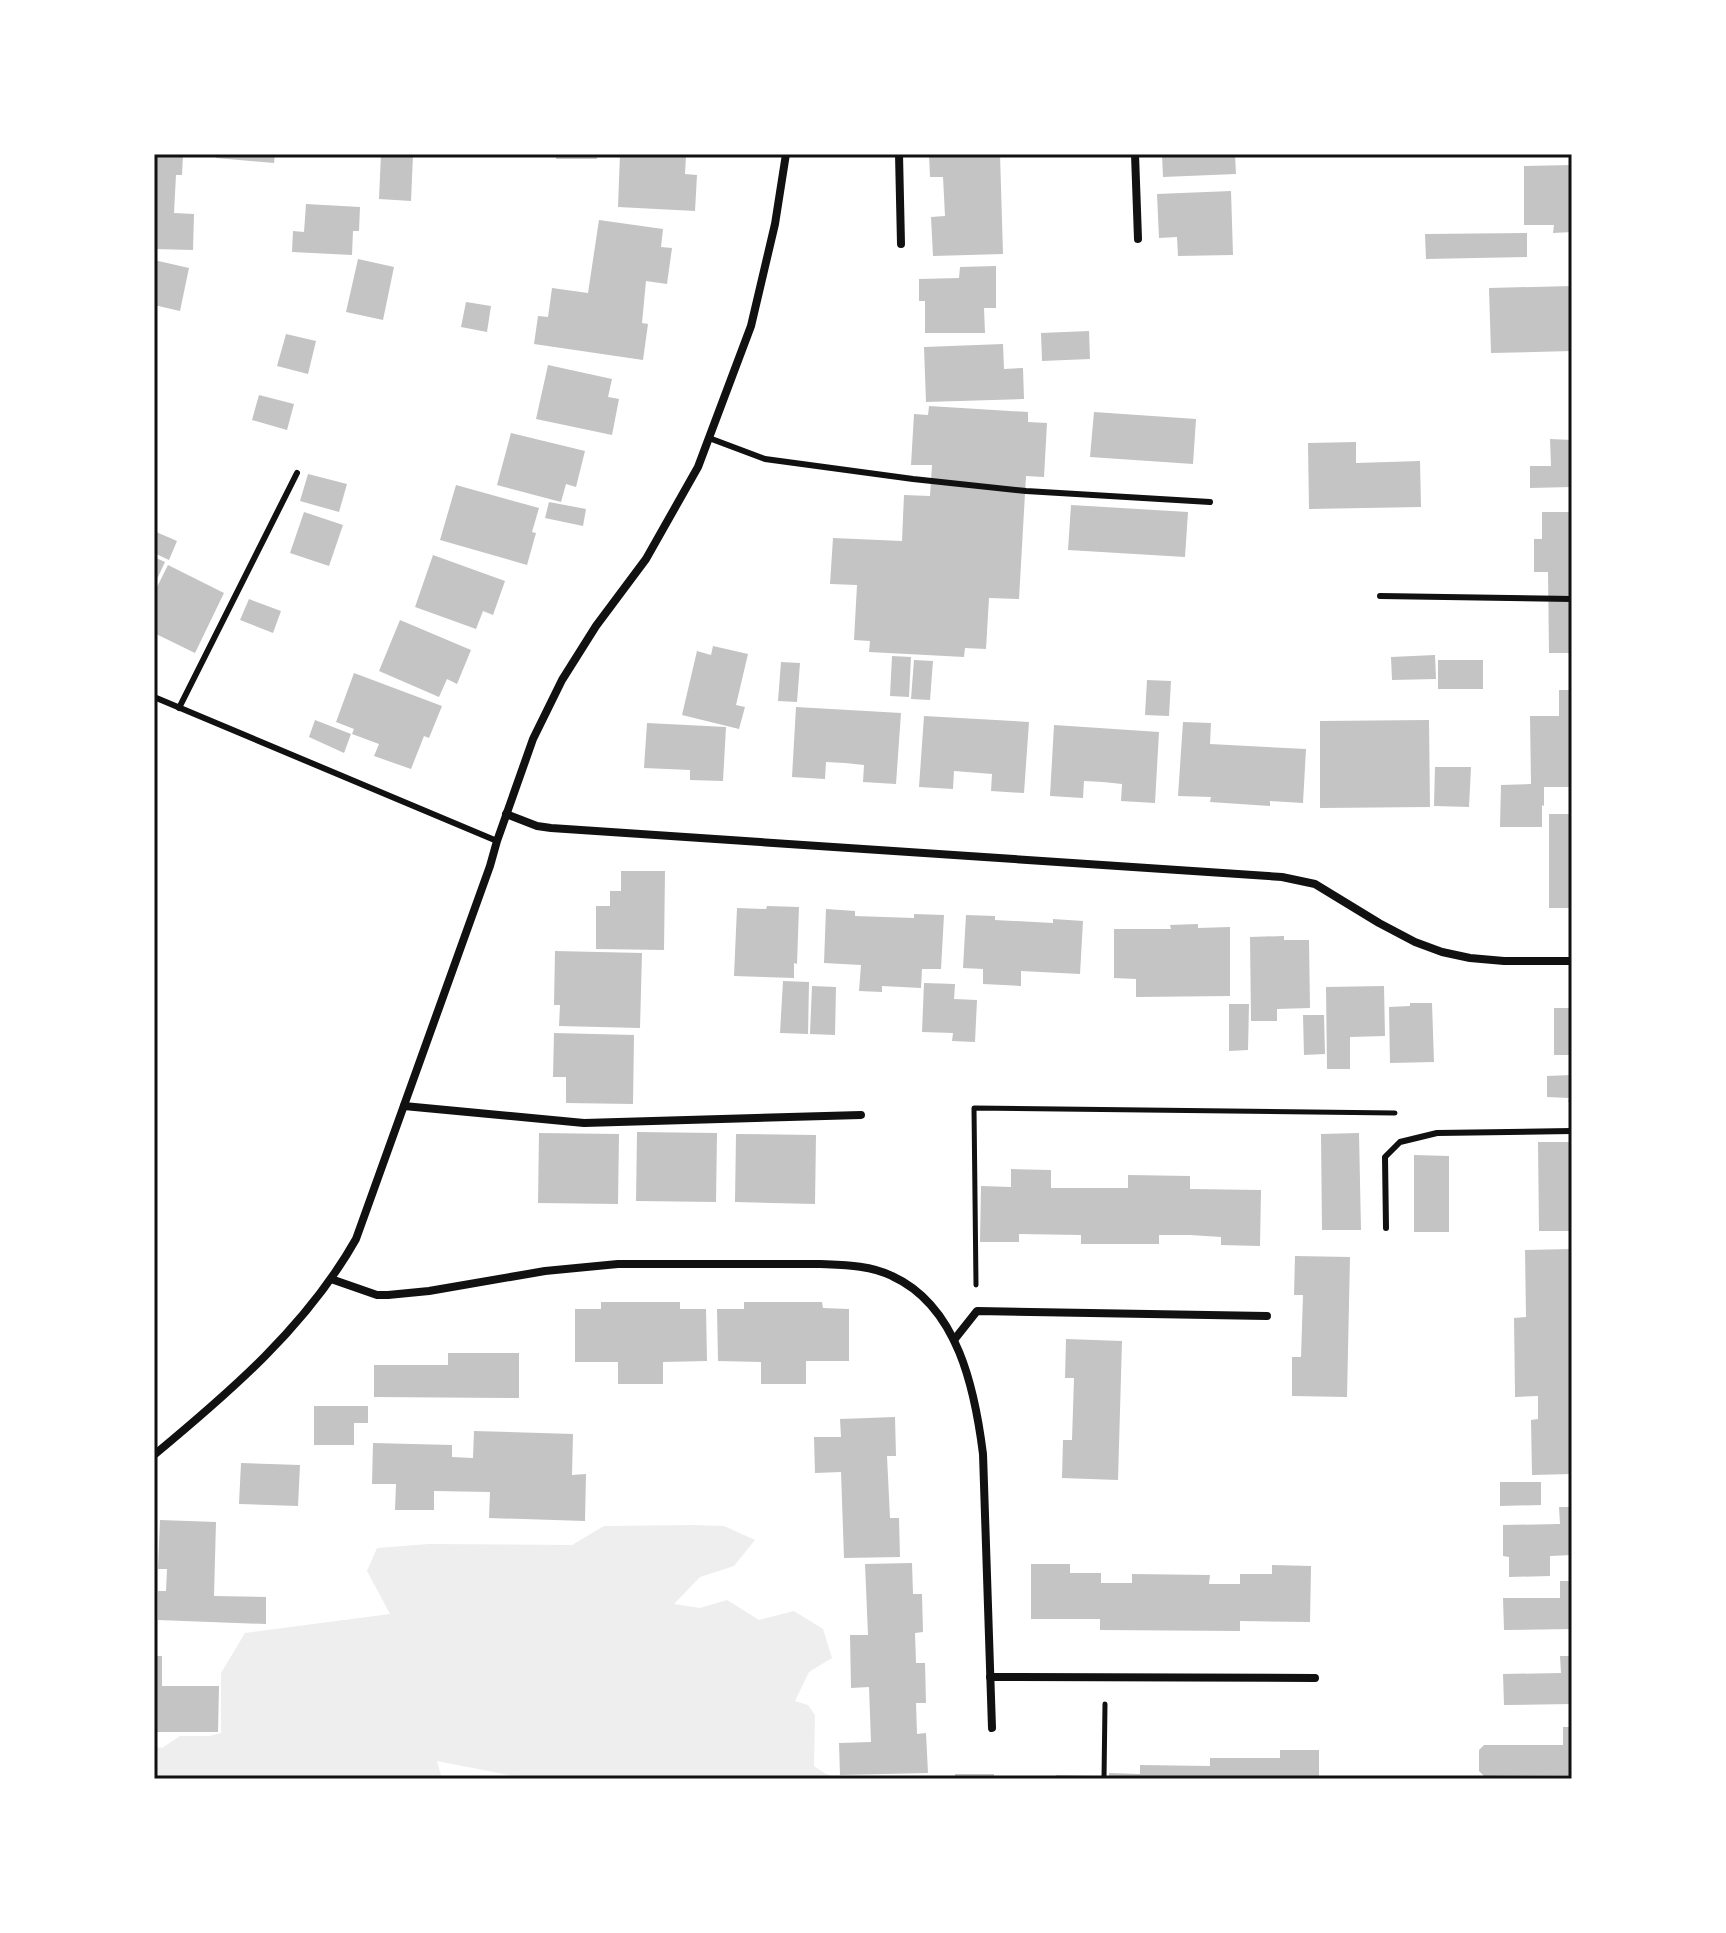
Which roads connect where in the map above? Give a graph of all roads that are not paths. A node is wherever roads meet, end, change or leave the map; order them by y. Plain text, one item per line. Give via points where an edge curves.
1 (786, 154) edge
2 (899, 154) edge
3 (1135, 154) edge
4 (1138, 239) dead end
5 (901, 244) dead end
6 (709, 438) junction
7 (297, 473) dead end
8 (1210, 502) dead end
9 (1380, 596) dead end
10 (1572, 599) edge
11 (154, 697) edge
12 (179, 708) junction
13 (506, 814) junction
14 (497, 841) junction
15 (1572, 961) edge
16 (404, 1106) junction
17 (861, 1115) dead end
18 (1572, 1131) edge
19 (1386, 1228) dead end
20 (331, 1279) junction
21 (1267, 1316) dead end
22 (954, 1340) junction
23 (154, 1455) edge
24 (990, 1677) junction
25 (1315, 1678) dead end
26 (992, 1728) dead end

1 - 6 street via 751,326
2 - 5 street
3 - 4 street
6 - 8 lane via 765,459 913,479
6 - 13 street via 646,559 562,680 533,739
7 - 12 lane
9 - 10 lane
11 - 12 lane
12 - 14 lane
13 - 14 street
13 - 15 street via 551,828 1282,877 1315,884 1379,923 1442,952 1493,960
14 - 16 street
16 - 17 street via 584,1123
16 - 20 street via 356,1239
18 - 19 lane via 1437,1133 1400,1142 1385,1157
20 - 22 street via 388,1295 618,1264 847,1265 908,1285 927,1300
20 - 23 street via 259,1363
21 - 22 street via 977,1311
22 - 24 street via 971,1387 983,1454
24 - 25 street
24 - 26 street

